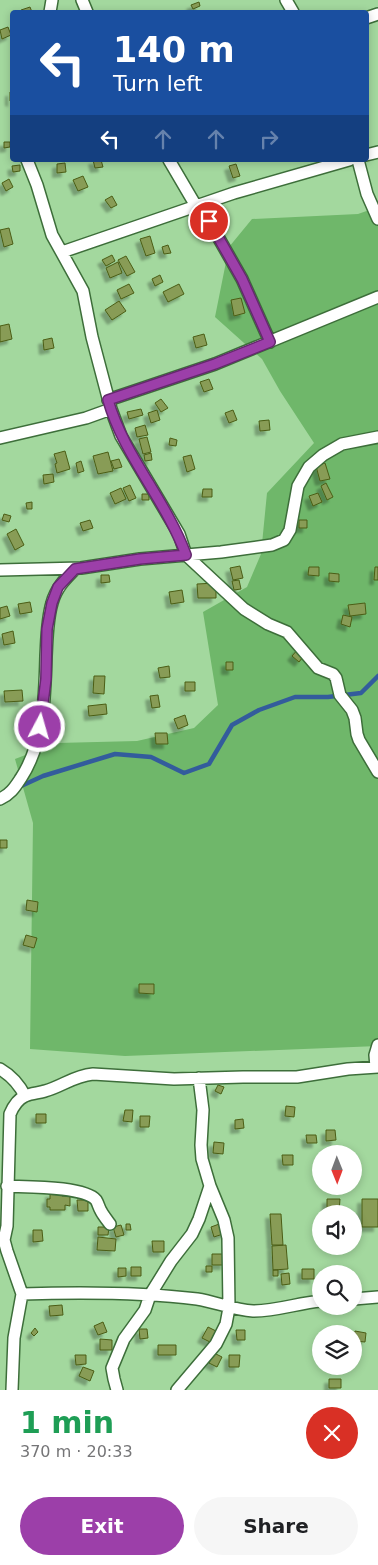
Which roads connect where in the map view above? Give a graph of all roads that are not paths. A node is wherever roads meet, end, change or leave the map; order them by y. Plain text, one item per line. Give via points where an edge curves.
1 (28, 162) edge
2 (170, 162) edge
3 (342, 162) edge
4 (359, 162) edge
5 (196, 206) junction
6 (378, 219) edge
7 (62, 252) junction
8 (378, 296) edge
9 (270, 342) junction
10 (110, 404) junction
11 (378, 437) edge
12 (0, 438) edge
13 (186, 555) junction
14 (75, 569) junction
15 (0, 570) edge
16 (378, 772) edge
17 (0, 799) edge
18 (378, 1045) edge
19 (377, 1067) edge
20 (0, 1069) edge
21 (199, 1078) junction
22 (25, 1096) junction
23 (7, 1186) junction
24 (210, 1186) junction
25 (110, 1224) dead end
26 (22, 1294) junction
27 (150, 1295) junction
28 (378, 1297) edge
29 (362, 1298) edge
30 (312, 1303) edge
31 (229, 1308) junction
32 (12, 1390) edge
33 (117, 1390) edge
34 (177, 1390) edge

1 - 7 street via 52,235
2 - 5 street
3 - 5 street
4 - 6 street
5 - 7 street
5 - 9 street via 209,221 242,279
7 - 10 street via 83,290
8 - 9 street
9 - 10 street
10 - 12 street via 86,418
10 - 13 street via 122,436 179,534
11 - 13 street via 342,444 309,467 298,486 290,530 284,540 272,545
13 - 14 street
13 - 16 street via 238,605 287,632 318,668 336,678 340,695 356,718 359,740
14 - 15 street
14 - 17 street via 58,587 52,603 47,629 46,679 35,749 14,789
18 - 19 street via 375,1055
19 - 21 street via 297,1077
20 - 22 street via 10,1074
21 - 22 street via 93,1074
21 - 24 street via 203,1110 202,1159
22 - 23 street via 14,1105 10,1114
23 - 25 street via 78,1191 96,1200
23 - 26 street via 4,1240
24 - 27 street via 192,1234
24 - 31 street via 228,1238
26 - 27 street via 90,1292
26 - 32 street via 14,1338
27 - 31 street via 200,1300
27 - 33 street via 145,1310 124,1339 112,1368
28 - 29 street
30 - 31 street via 253,1311
31 - 34 street via 226,1324 216,1344

